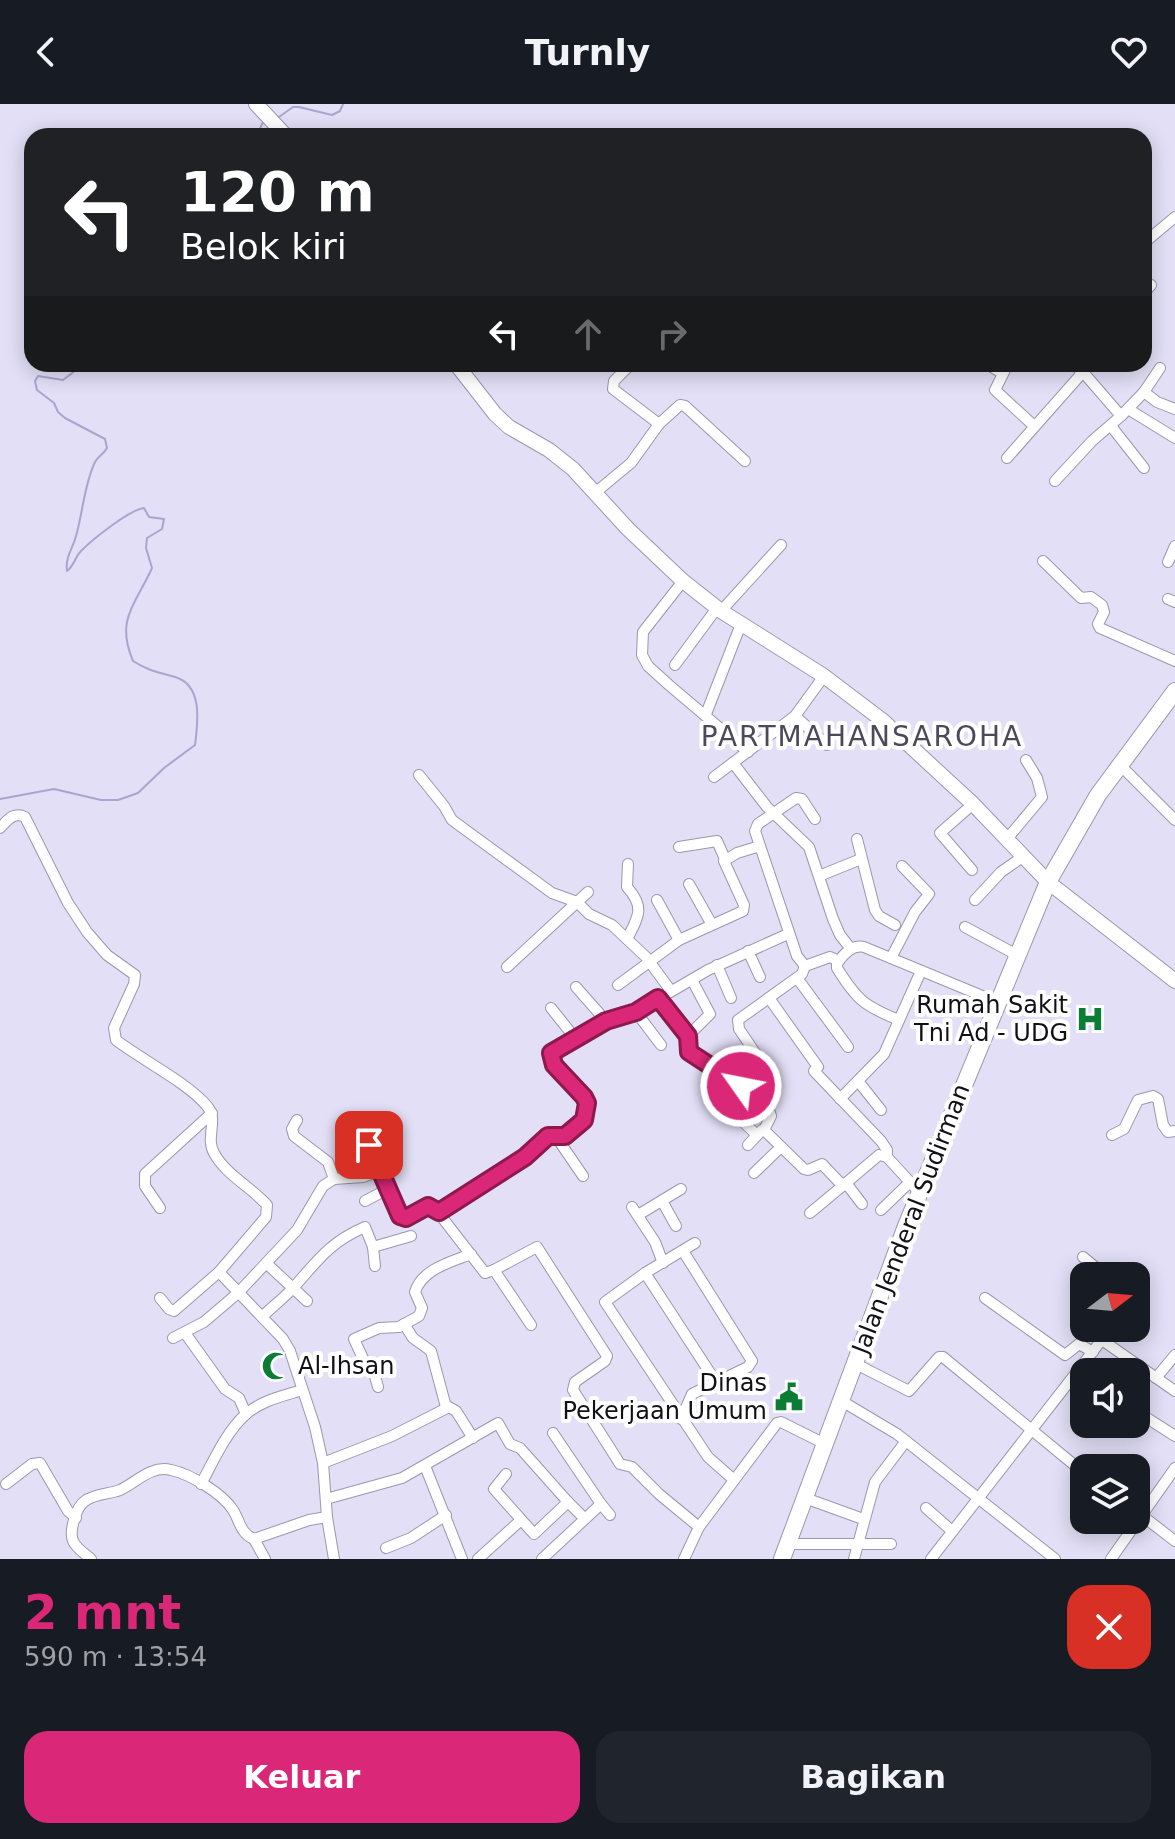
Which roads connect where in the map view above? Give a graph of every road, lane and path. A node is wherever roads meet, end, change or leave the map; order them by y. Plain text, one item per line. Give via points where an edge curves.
1 (258, 106) edge
2 (279, 128) edge
3 (1175, 217) edge
4 (1152, 236) edge
5 (1160, 368) dead end
6 (462, 372) edge
7 (623, 372) edge
8 (1003, 372) edge
9 (1073, 372) edge
10 (1082, 372) edge
11 (1144, 392) junction
12 (1175, 409) edge
13 (1125, 412) junction
14 (659, 424) junction
15 (1033, 425) junction
16 (1111, 426) junction
17 (1175, 438) edge
18 (1007, 458) dead end
19 (745, 461) dead end
20 (1144, 468) dead end
21 (1055, 481) dead end
22 (596, 492) junction
23 (781, 545) dead end
24 (1175, 546) edge
25 (1043, 561) dead end
26 (1168, 562) dead end
27 (683, 581) junction
28 (719, 610) junction
29 (741, 624) junction
30 (1175, 661) edge
31 (675, 665) dead end
32 (824, 676) junction
33 (1175, 691) edge
34 (706, 714) junction
35 (795, 716) junction
36 (827, 745) dead end
37 (748, 752) junction
38 (1026, 760) dead end
39 (733, 763) junction
40 (1119, 764) junction
41 (419, 775) dead end
42 (714, 777) dead end
43 (973, 804) junction
44 (774, 814) junction
45 (815, 819) dead end
46 (1175, 820) edge
47 (0, 828) edge
48 (857, 839) dead end
49 (1007, 839) junction
50 (760, 846) junction
51 (679, 847) dead end
52 (1024, 856) junction
53 (725, 859) junction
54 (861, 859) junction
55 (628, 864) dead end
56 (902, 866) dead end
57 (972, 870) dead end
58 (819, 876) junction
59 (1048, 882) junction
60 (689, 884) dead end
61 (588, 892) dead end
62 (657, 900) dead end
63 (975, 900) dead end
64 (577, 902) junction
65 (711, 923) junction
66 (895, 925) dead end
67 (965, 927) dead end
68 (788, 934) junction
69 (627, 939) junction
70 (679, 940) junction
71 (851, 949) junction
72 (748, 951) junction
73 (1017, 955) junction
74 (891, 958) junction
75 (649, 961) junction
76 (839, 961) junction
77 (717, 965) junction
78 (805, 966) junction
79 (507, 967) dead end
80 (921, 971) junction
81 (760, 977) dead end
82 (797, 978) junction
83 (692, 980) junction
84 (1175, 981) edge
85 (618, 985) dead end
86 (576, 987) dead end
87 (671, 991) junction
88 (658, 998) junction
89 (731, 998) dead end
90 (769, 998) junction
91 (997, 1002) junction
92 (551, 1008) dead end
93 (636, 1012) junction
94 (899, 1020) junction
95 (606, 1021) junction
96 (688, 1036) junction
97 (575, 1038) junction
98 (661, 1045) dead end
99 (848, 1047) dead end
100 (758, 1057) dead end
101 (858, 1081) junction
102 (840, 1099) junction
103 (881, 1110) dead end
104 (212, 1113) junction
105 (739, 1118) dead end
106 (297, 1120) dead end
107 (1175, 1131) edge
108 (760, 1132) junction
109 (555, 1135) junction
110 (1112, 1135) dead end
111 (369, 1145) dead end
112 (748, 1145) dead end
113 (781, 1147) junction
114 (887, 1157) junction
115 (378, 1171) junction
116 (754, 1173) dead end
117 (583, 1176) dead end
118 (334, 1179) junction
119 (845, 1184) junction
120 (915, 1187) junction
121 (681, 1189) dead end
122 (386, 1190) junction
123 (365, 1201) dead end
124 (662, 1201) junction
125 (862, 1204) dead end
126 (160, 1208) dead end
127 (881, 1210) dead end
128 (439, 1212) junction
129 (810, 1213) dead end
130 (676, 1226) dead end
131 (411, 1236) dead end
132 (695, 1243) dead end
133 (373, 1247) junction
134 (683, 1251) junction
135 (471, 1254) junction
136 (1083, 1257) dead end
137 (1089, 1262) edge
138 (663, 1263) junction
139 (267, 1264) junction
140 (375, 1266) dead end
141 (494, 1270) junction
142 (219, 1272) junction
143 (645, 1273) junction
144 (293, 1288) junction
145 (238, 1293) junction
146 (160, 1298) dead end
147 (985, 1298) dead end
148 (307, 1301) dead end
149 (262, 1317) junction
150 (404, 1324) junction
151 (531, 1325) dead end
152 (185, 1333) junction
153 (173, 1338) dead end
154 (1100, 1342) edge
155 (1105, 1342) edge
156 (1093, 1352) junction
157 (1175, 1355) edge
158 (1090, 1358) edge
159 (854, 1363) junction
160 (1156, 1378) junction
161 (716, 1382) junction
162 (378, 1387) dead end
163 (1070, 1387) edge
164 (302, 1390) junction
165 (1175, 1391) edge
166 (840, 1400) junction
167 (446, 1407) junction
168 (246, 1414) junction
169 (681, 1419) junction
170 (1150, 1420) edge
171 (1031, 1431) junction
172 (553, 1433) dead end
173 (1175, 1436) edge
174 (473, 1438) junction
175 (906, 1441) junction
176 (825, 1444) junction
177 (1070, 1462) edge
178 (323, 1463) junction
179 (425, 1466) junction
180 (1175, 1468) edge
181 (506, 1474) dead end
182 (734, 1480) junction
183 (6, 1484) dead end
184 (201, 1484) junction
185 (978, 1497) junction
186 (805, 1498) junction
187 (326, 1499) junction
188 (1150, 1500) edge
189 (568, 1502) junction
190 (601, 1504) junction
191 (926, 1508) dead end
192 (446, 1515) junction
193 (610, 1515) dead end
194 (327, 1517) junction
195 (76, 1518) junction
196 (585, 1519) junction
197 (863, 1519) junction
198 (521, 1520) junction
199 (1150, 1521) edge
200 (699, 1527) junction
201 (952, 1531) junction
202 (1127, 1534) edge
203 (254, 1539) junction
204 (1175, 1541) edge
205 (857, 1543) junction
206 (891, 1544) dead end
207 (386, 1548) dead end
208 (785, 1551) edge
209 (85, 1557) edge
210 (265, 1559) edge
211 (334, 1559) edge
212 (462, 1559) edge
213 (478, 1559) edge
214 (542, 1559) edge
215 (684, 1559) edge
216 (854, 1559) edge
217 (931, 1559) edge
218 (1055, 1559) edge
219 (1111, 1559) edge

1 - 2 main road
3 - 4 street
5 - 11 street
6 - 22 main road via 509,427 549,450
7 - 14 street via 613,389
8 - 15 street via 995,390
9 - 15 street
10 - 13 street
11 - 12 street
11 - 13 street
13 - 16 street
13 - 17 street
14 - 19 street via 683,405
14 - 22 street via 631,463
15 - 18 street
16 - 20 street
16 - 21 street
22 - 27 main road
23 - 28 street
24 - 26 street
25 - 30 street via 1081,598 1091,597 1102,605 1100,628
27 - 28 main road
27 - 34 street via 643,632 641,647 648,666
28 - 29 main road
28 - 31 street
29 - 32 main road
29 - 34 street
32 - 35 street
32 - 43 main road via 882,720
33 - 40 highway, Jalan Jenderal Sudirman
34 - 37 street
35 - 36 street
35 - 37 street
37 - 39 street
38 - 49 street via 1042,797
39 - 42 street
39 - 44 street
40 - 46 street
40 - 59 highway, Jalan Jenderal Sudirman
41 - 64 street via 455,823 553,894
43 - 49 main road
43 - 57 street via 940,833
44 - 45 street via 800,798
44 - 50 street via 756,827
44 - 58 street via 809,847
47 - 104 street via 10,817 25,817 87,932 135,975 114,1028 116,1040 195,1094
48 - 54 street
49 - 52 main road
50 - 53 street
50 - 68 street
51 - 53 street via 718,841
52 - 59 main road
52 - 63 street
53 - 65 street via 744,908
54 - 58 street
54 - 66 street via 875,910
55 - 69 street via 627,887 639,906
56 - 74 street via 929,894
58 - 71 street via 840,935
59 - 73 highway, Jalan Jenderal Sudirman
59 - 84 main road
60 - 65 street
61 - 64 street
62 - 70 street
64 - 69 street
64 - 79 street
65 - 70 street
67 - 73 street
68 - 72 street
68 - 78 street
69 - 75 street
70 - 75 street
71 - 74 street via 859,946
71 - 76 street
72 - 77 street
72 - 81 street
73 - 91 highway, Jalan Jenderal Sudirman
74 - 80 street
75 - 85 street
75 - 87 street
76 - 78 street via 830,957
76 - 94 street via 837,968 861,1001
77 - 83 street
77 - 89 street
78 - 82 street
80 - 91 street
80 - 94 street
82 - 90 street
82 - 99 street
83 - 87 street
83 - 96 street via 710,1014
86 - 95 street
87 - 88 street
88 - 93 street
88 - 96 street
90 - 100 street via 738,1020
90 - 102 street via 818,1067 814,1071
91 - 120 highway, Jalan Jenderal Sudirman
92 - 97 street
93 - 95 street
93 - 98 street
94 - 101 street via 881,1060
95 - 97 street
96 - 108 street via 689,1052 741,1086 770,1113
97 - 109 street via 550,1058 584,1097 587,1112 565,1136
101 - 102 street
101 - 103 street
102 - 114 street via 881,1141
104 - 126 street via 145,1174 145,1186
104 - 142 street via 212,1151 268,1209
105 - 108 street
106 - 118 street via 294,1136 328,1162
107 - 110 street via 1165,1128 1153,1096 1138,1100 1124,1129
108 - 112 street
108 - 113 street
109 - 117 street
109 - 128 street
111 - 115 street
113 - 116 street
113 - 119 street via 805,1170 823,1165
114 - 119 street via 879,1155
114 - 120 street
115 - 118 street
115 - 122 street
118 - 139 street via 323,1186 297,1230
119 - 125 street
119 - 129 street
120 - 127 street
120 - 159 highway, Jalan Jenderal Sudirman
121 - 124 street
122 - 123 street
122 - 128 street via 402,1218 428,1206
124 - 130 street
124 - 138 street via 635,1211
128 - 135 street
131 - 133 street
132 - 134 street
133 - 140 street
133 - 144 street via 365,1227 350,1233 316,1259
134 - 138 street
134 - 161 street via 752,1361
135 - 141 street via 485,1273
135 - 150 street via 424,1277 415,1292 421,1314
136 - 137 street
138 - 143 street
139 - 144 street
139 - 145 street
141 - 151 street
141 - 200 street via 537,1247 607,1356 573,1384 573,1390 620,1464 632,1467
142 - 145 street
142 - 146 street via 174,1311
143 - 161 street
143 - 169 street via 607,1299 605,1306
144 - 148 street
144 - 149 street
145 - 149 street
145 - 152 street
147 - 156 street via 1063,1354 1080,1343
149 - 164 street via 287,1345
150 - 162 street via 353,1340 373,1368
150 - 167 street via 431,1351
152 - 153 street
152 - 168 street via 225,1389 239,1398
154 - 156 street
155 - 160 street
156 - 158 street
157 - 160 street
159 - 166 highway, Jalan Jenderal Sudirman
159 - 171 street via 909,1391 942,1356
160 - 165 street
161 - 169 street via 689,1397
163 - 171 street
164 - 168 street
164 - 178 street
166 - 175 street
166 - 176 highway, Jalan Jenderal Sudirman
167 - 174 street via 453,1407
167 - 178 street via 392,1436
168 - 184 street
169 - 182 street via 708,1457
170 - 173 street
171 - 177 street
171 - 185 street
172 - 190 street
174 - 179 street
174 - 189 street via 499,1424 510,1444 520,1448
175 - 185 street
175 - 197 street via 877,1479
176 - 182 street via 777,1423
176 - 186 highway, Jalan Jenderal Sudirman
178 - 187 street
179 - 187 street via 402,1478
179 - 192 street
180 - 188 street
181 - 198 street via 494,1488
182 - 200 street
183 - 195 street via 40,1463
184 - 195 street via 170,1469 153,1470 124,1488 86,1500
184 - 203 street via 231,1507 242,1531
185 - 201 street
185 - 218 street
186 - 197 street
186 - 208 highway, Jalan Jenderal Sudirman
187 - 194 street
189 - 196 street
189 - 198 street via 536,1534
190 - 193 street
190 - 196 street
191 - 201 street
192 - 207 street via 418,1535
192 - 212 street
194 - 203 street
194 - 211 street
195 - 209 street via 72,1535
196 - 214 street
197 - 205 street
198 - 213 street
199 - 204 street
200 - 215 street
201 - 217 street
202 - 219 street
203 - 210 street
205 - 206 street
205 - 208 street
205 - 216 street

